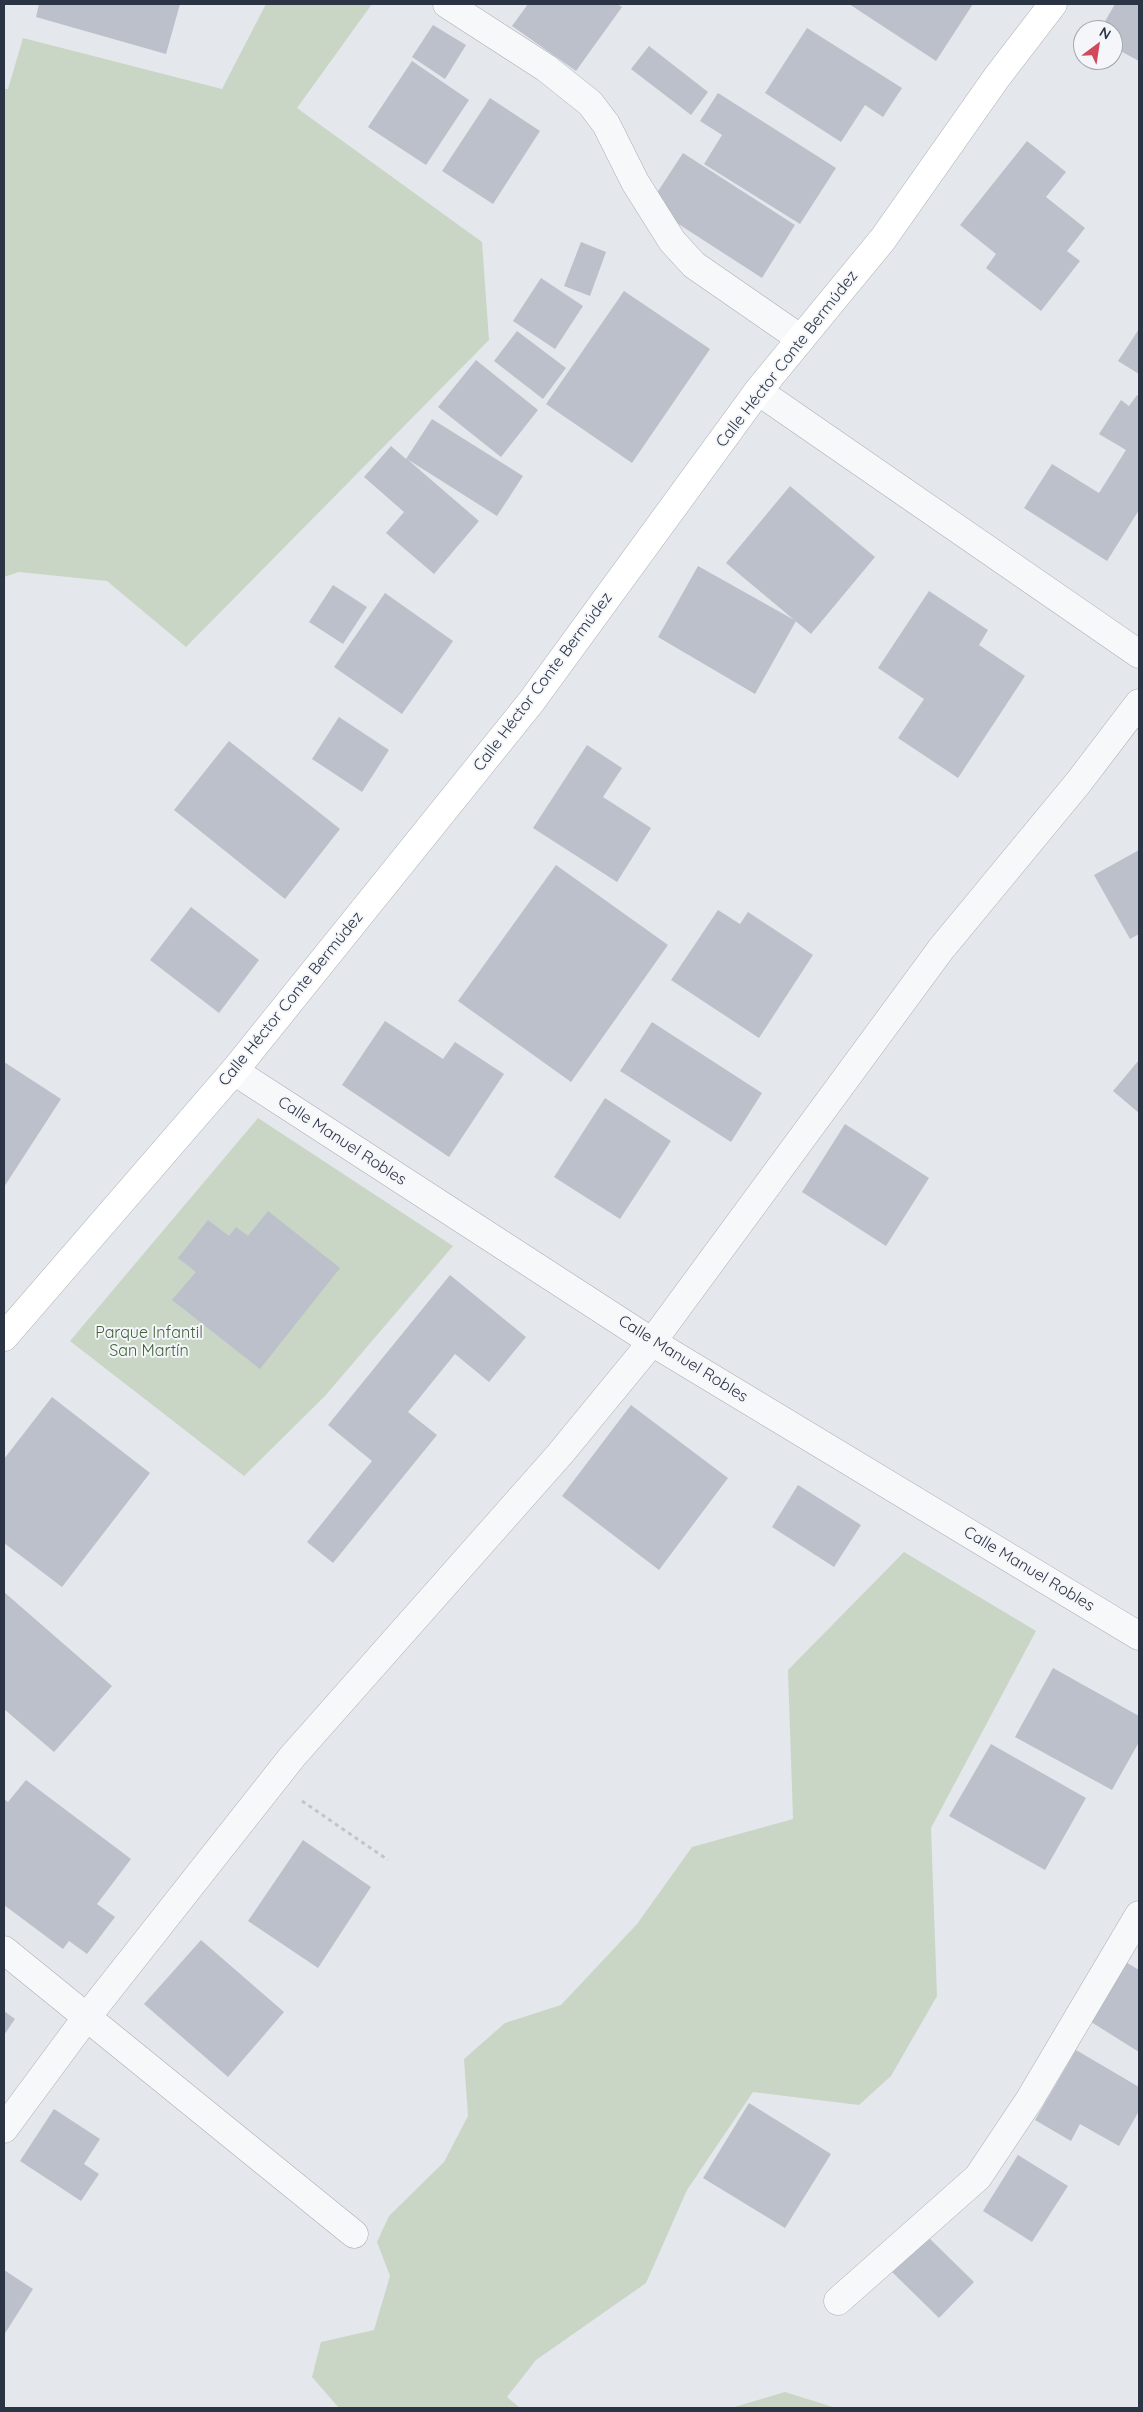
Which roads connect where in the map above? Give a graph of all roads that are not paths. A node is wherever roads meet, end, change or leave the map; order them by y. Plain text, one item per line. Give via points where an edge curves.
1 (447, 4) edge
2 (1053, 4) edge
3 (801, 339) junction
4 (758, 390) junction
5 (1139, 654) edge
6 (1139, 703) edge
7 (234, 1071) junction
8 (4, 1337) edge
9 (652, 1342) junction
10 (1139, 1636) edge
11 (1139, 1915) edge
12 (4, 1950) edge
13 (86, 2018) junction
14 (4, 2129) edge
15 (354, 2234) dead end
16 (838, 2301) dead end

1 - 3 street via 546,68 590,103 606,124 644,198 672,241 694,265
2 - 3 street, Calle Héctor Conte Bermúdez via 997,77 883,239
3 - 4 street, Calle Héctor Conte Bermúdez
4 - 5 street
4 - 7 street, Calle Héctor Conte Bermúdez via 531,702
6 - 9 street via 1078,783 941,948
7 - 8 street, Calle Héctor Conte Bermúdez
7 - 9 street, Calle Manuel Robles
9 - 10 street, Calle Manuel Robles
9 - 13 street via 560,1454 357,1680
11 - 16 street via 1030,2099 978,2176
12 - 13 street
13 - 14 street
13 - 15 street

